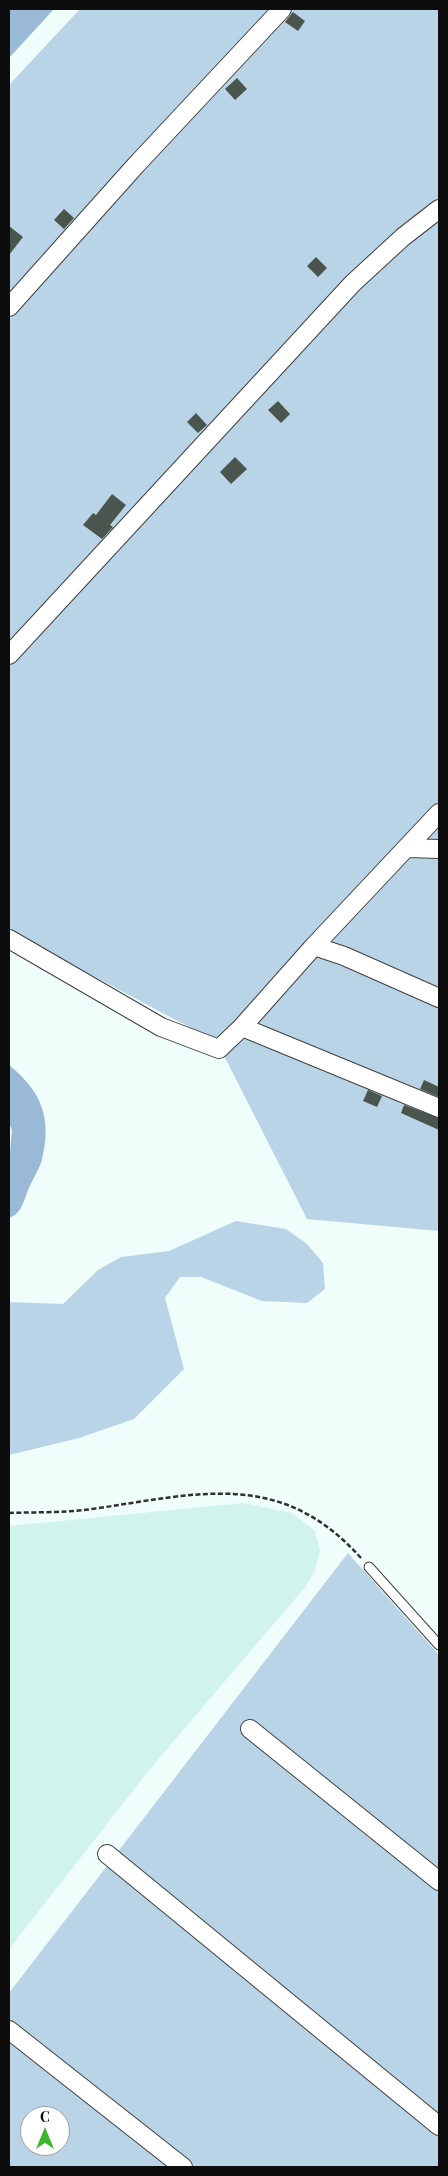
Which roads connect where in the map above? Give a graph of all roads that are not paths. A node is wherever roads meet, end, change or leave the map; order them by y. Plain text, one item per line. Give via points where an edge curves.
1 (282, 9) edge
2 (439, 209) edge
3 (9, 307) edge
4 (9, 655) edge
5 (439, 813) edge
6 (408, 848) junction
7 (439, 849) edge
8 (9, 939) edge
9 (314, 946) junction
10 (439, 998) edge
11 (242, 1027) junction
12 (439, 1108) edge
13 (369, 1567) road end
14 (439, 1645) edge
15 (250, 1729) dead end
16 (107, 1854) dead end
17 (439, 1881) edge
18 (9, 2030) edge
19 (439, 2126) edge
20 (183, 2167) edge

1 - 3 street
2 - 4 street via 353,283
5 - 6 street
6 - 7 street
6 - 9 street
8 - 11 street via 161,1027 190,1039 219,1049
9 - 10 street
9 - 11 street
11 - 12 street
13 - 14 lane
15 - 17 street
16 - 19 street
18 - 20 street

